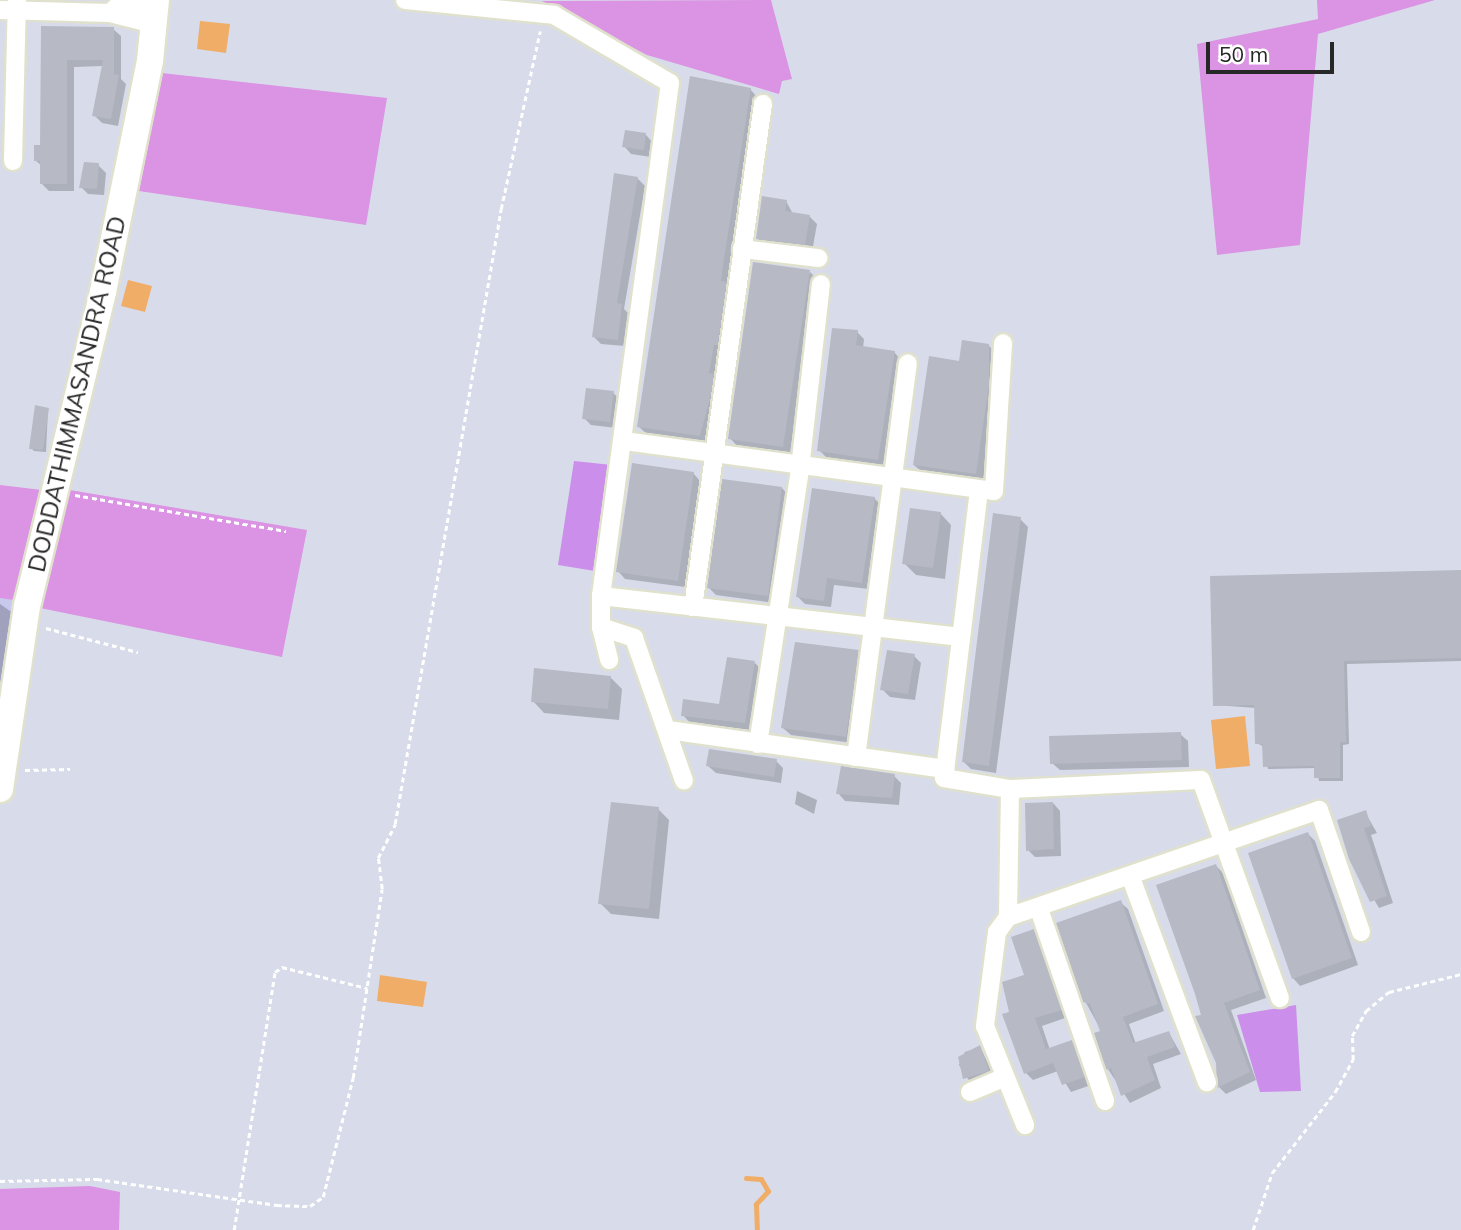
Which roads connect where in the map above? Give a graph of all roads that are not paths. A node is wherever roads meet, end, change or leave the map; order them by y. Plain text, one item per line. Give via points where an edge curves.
1 (405, 0) edge
2 (11, 7) edge
3 (155, 10) edge
4 (763, 104) dead end
5 (13, 161) dead end
6 (742, 249) junction
7 (818, 258) dead end
8 (821, 284) dead end
9 (1003, 343) dead end
10 (908, 363) dead end
11 (625, 440) junction
12 (711, 456) junction
13 (800, 468) junction
14 (891, 479) junction
15 (979, 490) junction
16 (601, 596) junction
17 (693, 607) junction
18 (777, 617) junction
19 (601, 627) junction
20 (873, 627) junction
21 (961, 637) junction
22 (609, 660) dead end
23 (668, 730) junction
24 (758, 744) junction
25 (856, 757) junction
26 (945, 769) junction
27 (1, 780) edge
28 (684, 781) dead end
29 (1010, 789) junction
30 (1224, 843) junction
31 (1131, 878) junction
32 (1040, 909) junction
33 (1008, 917) junction
34 (1361, 932) dead end
35 (1280, 998) dead end
36 (1005, 1077) junction
37 (1207, 1082) dead end
38 (970, 1092) dead end
39 (1105, 1101) dead end
40 (1025, 1125) dead end

1 - 11 street via 554,15 670,83
2 - 3 street via 110,13 122,2
2 - 5 street
3 - 27 street, DODDATHIMMASANDRA ROAD via 103,292 25,622
4 - 6 street
6 - 7 street
6 - 12 street
8 - 13 street
9 - 15 street via 994,491
10 - 14 street
11 - 12 street
11 - 16 street
12 - 13 street
12 - 17 street
13 - 14 street
13 - 18 street
14 - 15 street
14 - 20 street
15 - 21 street
16 - 17 street
16 - 19 street
17 - 18 street
18 - 20 street
18 - 24 street
19 - 22 street
19 - 23 street via 634,638
20 - 21 street
20 - 25 street
21 - 26 street
23 - 24 street
23 - 28 street
24 - 25 street
25 - 26 street
26 - 29 street via 944,778
29 - 30 street via 1201,780
29 - 33 street
30 - 31 street
30 - 34 street via 1319,810
30 - 35 street
31 - 32 street
31 - 37 street
32 - 33 street
32 - 39 street
33 - 36 street via 996,932 985,1026
36 - 38 street
36 - 40 street

